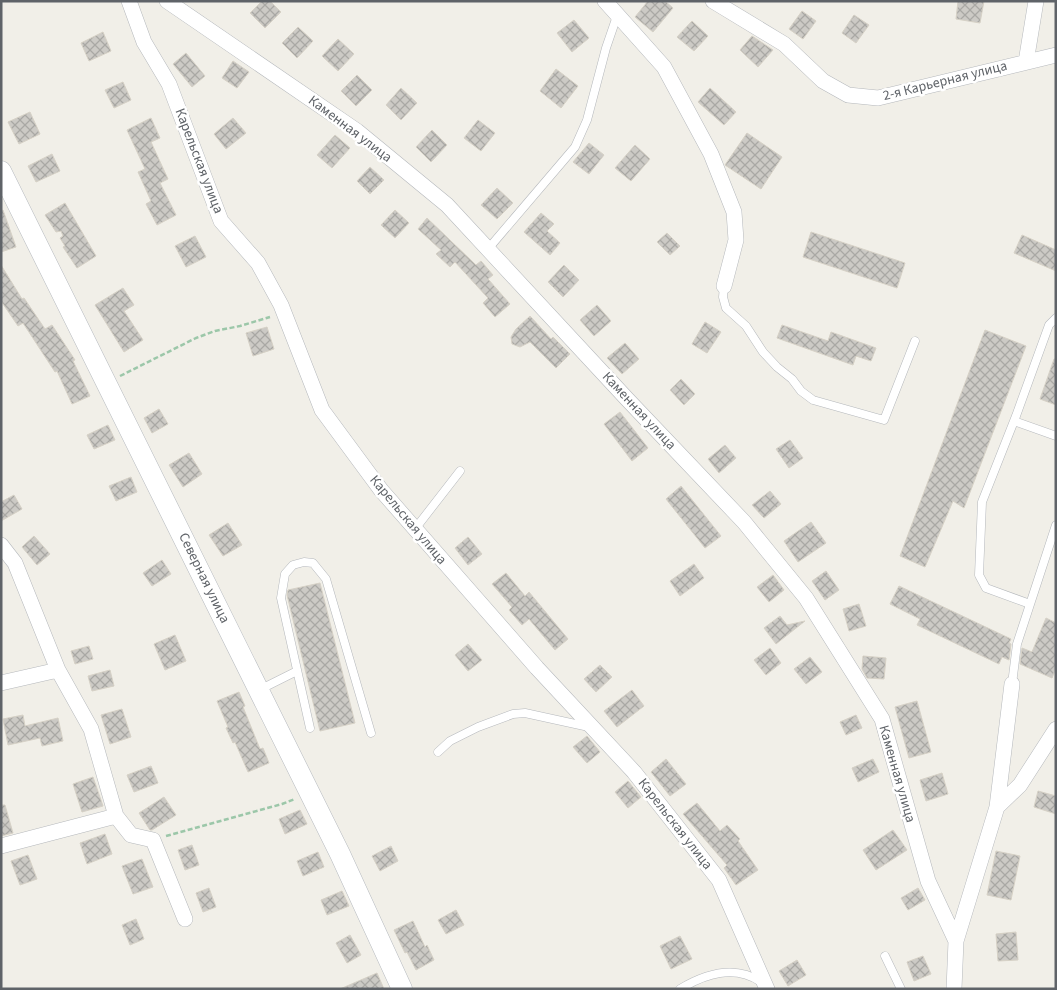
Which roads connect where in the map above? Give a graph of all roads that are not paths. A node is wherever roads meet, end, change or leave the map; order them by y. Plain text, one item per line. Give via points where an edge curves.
1 (129, 1) edge
2 (167, 1) edge
3 (604, 1) edge
4 (713, 1) edge
5 (1036, 1) edge
6 (618, 16) junction
7 (1056, 55) edge
8 (1026, 62) junction
9 (1, 171) edge
10 (488, 249) junction
11 (724, 286) joint
12 (1056, 318) edge
13 (915, 341) dead end
14 (1014, 421) junction
15 (1056, 436) edge
16 (460, 471) dead end
17 (1056, 525) edge
18 (415, 529) junction
19 (1, 545) edge
20 (1030, 604) junction
21 (58, 670) junction
22 (297, 671) junction
23 (1, 683) edge
24 (1012, 684) joint
25 (260, 690) junction
26 (310, 728) dead end
27 (593, 728) junction
28 (1056, 730) edge
29 (371, 733) dead end
30 (438, 752) dead end
31 (997, 808) junction
32 (116, 816) junction
33 (1, 846) edge
34 (185, 919) dead end
35 (956, 941) junction
36 (885, 956) dead end
37 (766, 987) edge
38 (402, 989) edge
39 (680, 989) edge
40 (901, 989) edge
41 (954, 989) edge

1 - 18 street, Карельская улица via 144,42 169,84 221,221 258,263 284,311 322,410 380,490
2 - 10 street, Каменная улица via 357,131 447,205
3 - 6 street
4 - 8 street, 2-я Карьерная улица via 784,44 823,81 848,95 878,98
5 - 8 street
6 - 10 lane via 576,147
6 - 11 street via 664,67 711,154 734,212 736,240
7 - 8 street, 2-я Карьерная улица
9 - 25 main road, Северная улица
10 - 35 street, Каменная улица via 744,522 806,598 882,719 928,881
11 - 13 lane via 726,308 746,326 777,367 813,400 884,420
12 - 14 lane via 1049,325
14 - 15 lane
14 - 20 lane via 982,502 979,574 986,588
16 - 18 lane
17 - 20 lane
18 - 27 street, Карельская улица
19 - 21 street via 15,563
20 - 24 lane via 1017,644
21 - 23 street
21 - 32 street via 91,729
22 - 25 lane
22 - 26 lane
22 - 29 lane via 280,598 286,574 293,565 304,562 313,563 326,579
24 - 31 street
25 - 38 main road, Северная улица
27 - 30 lane via 524,713 513,714 450,741
27 - 37 street, Карельская улица via 634,772 719,880
28 - 31 street via 1020,785
31 - 35 street
32 - 33 street
32 - 34 street via 131,835 153,840
35 - 41 street
36 - 40 lane
37 - 39 lane via 752,976 725,971 698,978

